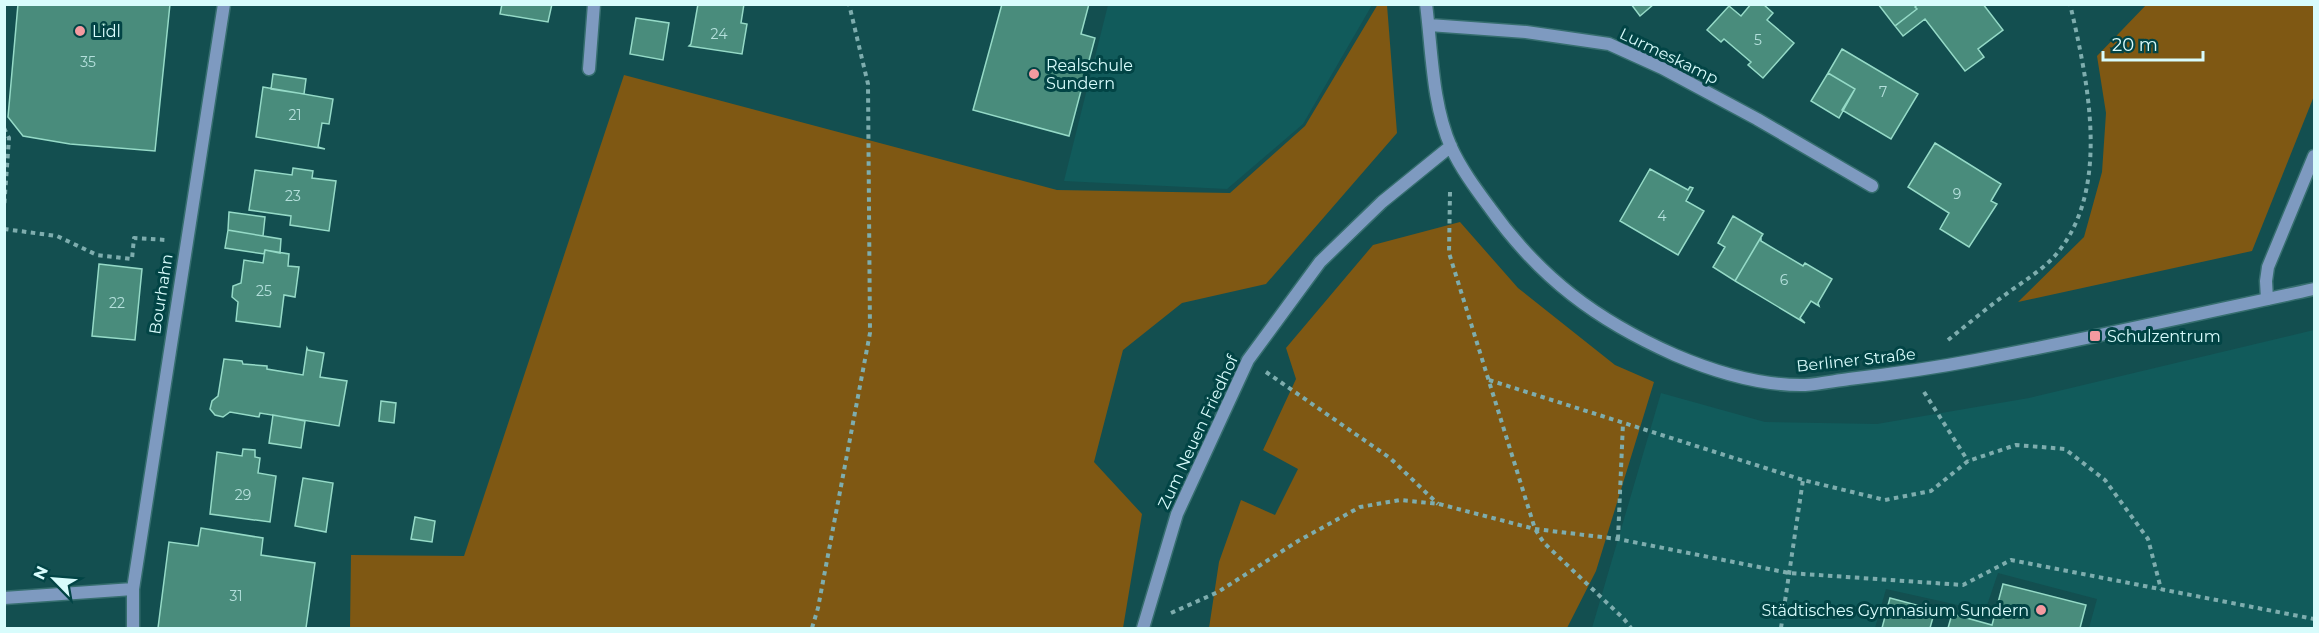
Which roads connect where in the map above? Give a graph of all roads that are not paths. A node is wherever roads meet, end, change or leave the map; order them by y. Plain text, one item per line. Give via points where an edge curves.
1 (224, 4) edge
2 (594, 4) edge
3 (1426, 4) edge
4 (1429, 25) junction
5 (589, 69) dead end
6 (1450, 146) junction
7 (2314, 156) edge
8 (1872, 186) dead end
9 (2314, 289) edge
10 (2267, 299) junction
11 (133, 589) junction
12 (4, 598) edge
13 (1143, 627) edge
14 (133, 628) edge

1 - 11 street, Bourhahn
2 - 5 street
3 - 4 street, Berliner Straße
4 - 6 street, Berliner Straße via 1438,104
4 - 8 street, Lurmeskamp via 1526,32 1609,44 1757,119
6 - 10 street, Berliner Straße via 1507,232 1554,282 1622,329 1725,374 1803,385 1910,372 2023,352
6 - 13 street, Zum Neuen Friedhof via 1382,202 1320,262 1248,360 1177,514
7 - 10 street via 2268,267
9 - 10 street, Berliner Straße
11 - 12 street
11 - 14 street, Bourhahn

